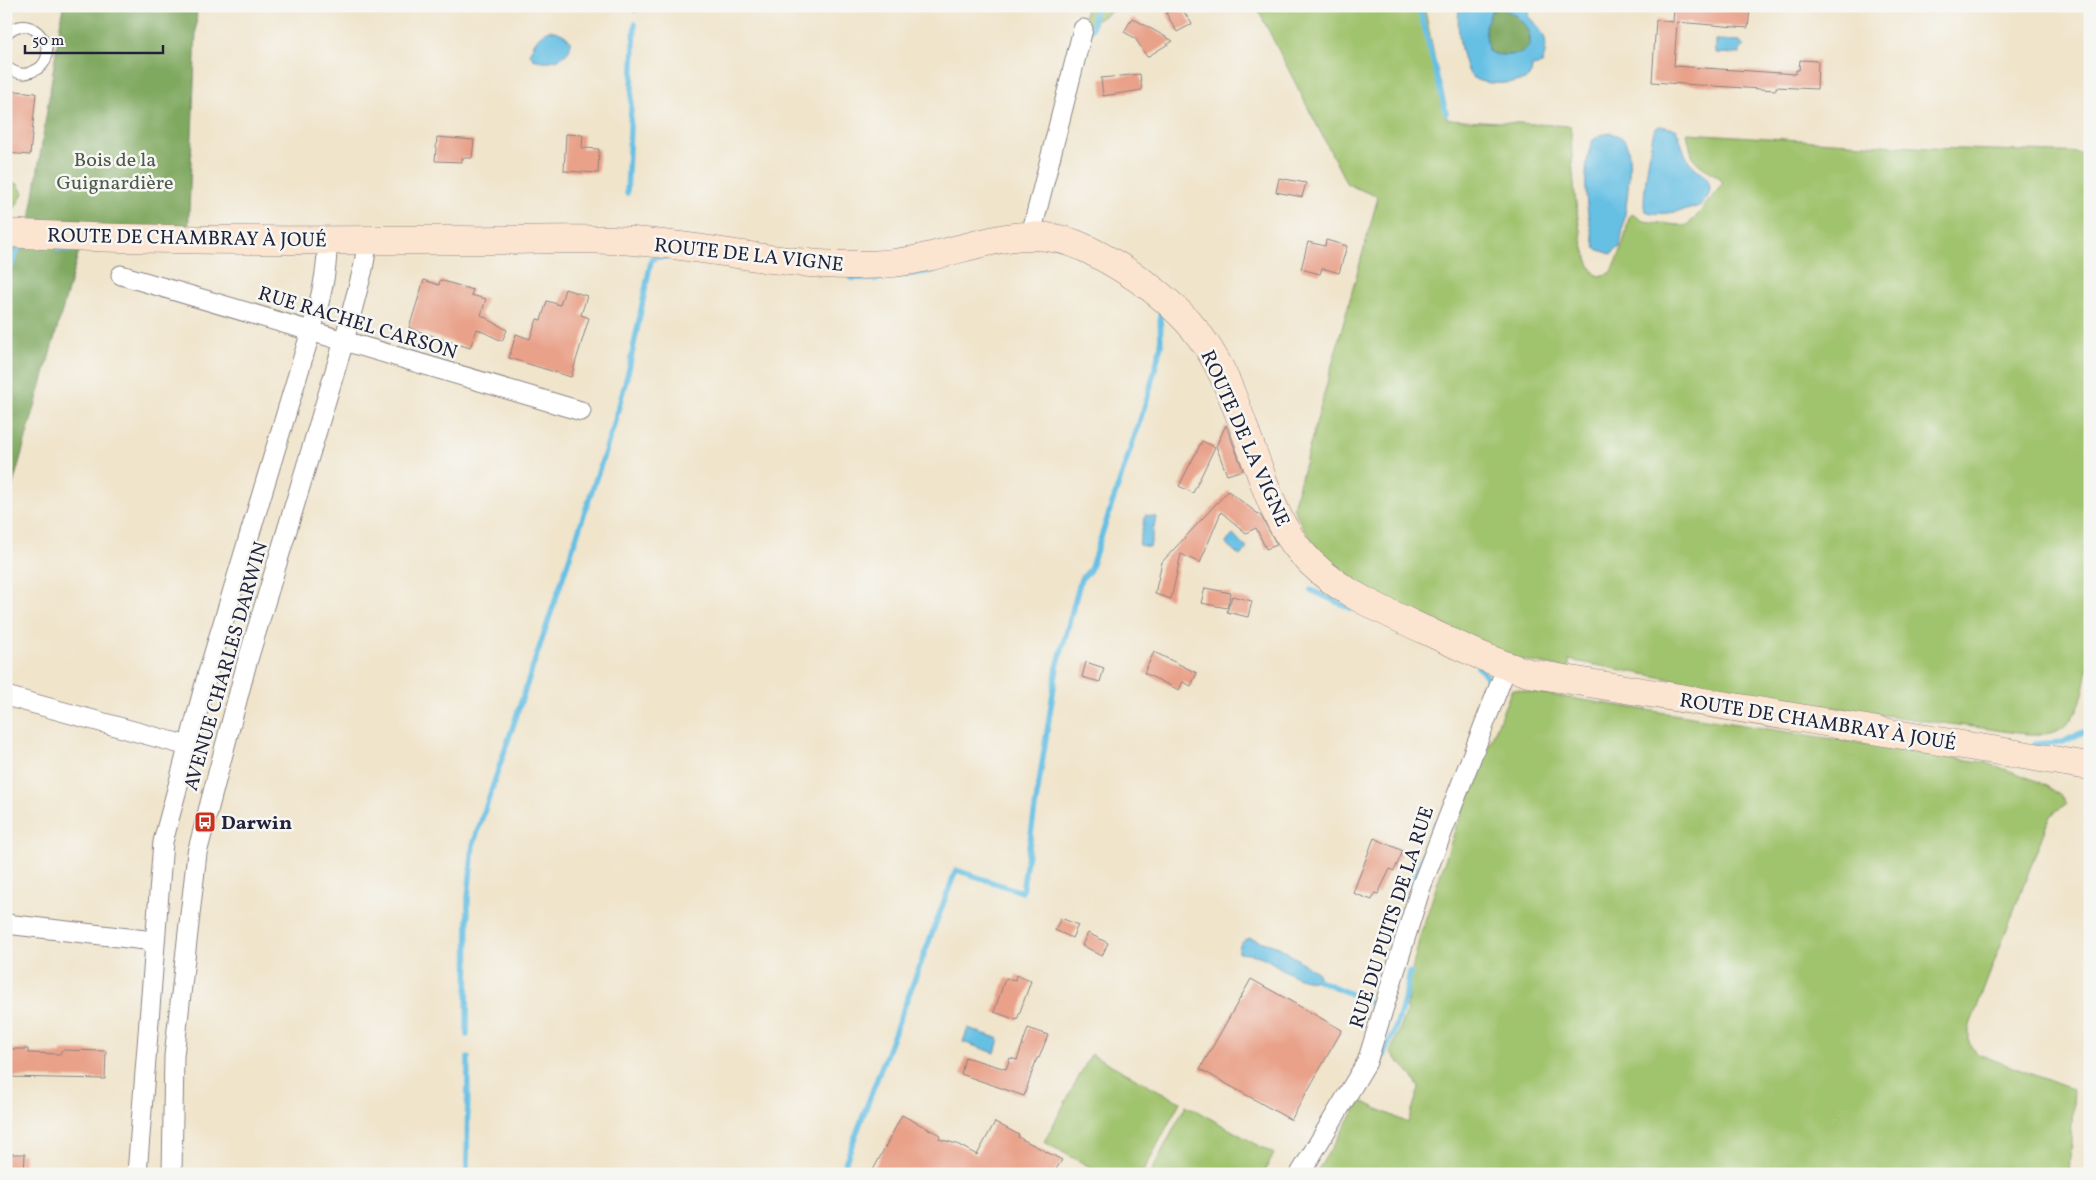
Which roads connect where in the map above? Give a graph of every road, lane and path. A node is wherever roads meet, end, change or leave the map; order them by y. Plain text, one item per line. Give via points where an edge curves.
1 (1083, 30) dead end
2 (6, 35) edge
3 (6, 66) edge
4 (6, 233) edge
5 (1031, 234) junction
6 (327, 240) junction
7 (368, 240) junction
8 (121, 275) dead end
9 (311, 332) junction
10 (344, 341) junction
11 (581, 411) dead end
12 (1507, 666) junction
13 (1553, 677) joint
14 (6, 696) edge
15 (188, 746) junction
16 (2088, 766) edge
17 (6, 924) edge
18 (154, 941) junction
19 (137, 1174) edge
20 (172, 1174) edge
21 (1300, 1174) edge

1 - 5 street
2 - 3 lane via 18,28 36,30 47,49 43,64 35,71 20,74
4 - 6 street, ROUTE DE CHAMBRAY À JOUÉ via 118,239
5 - 7 street, ROUTE DE LA VIGNE via 986,241 898,263 857,265 775,260 633,241
5 - 12 street, ROUTE DE LA VIGNE via 1066,240 1108,261 1160,297 1201,336 1228,388 1286,532 1315,567 1372,604
6 - 7 street, ROUTE DE CHAMBRAY À JOUÉ
6 - 9 street, AVENUE CHARLES DARWIN via 328,261
7 - 10 street, AVENUE CHARLES DARWIN
8 - 9 street, RUE RACHEL CARSON
9 - 10 street, RUE RACHEL CARSON
9 - 15 street, AVENUE CHARLES DARWIN
10 - 11 street, RUE RACHEL CARSON
10 - 20 street, AVENUE CHARLES DARWIN via 246,666 197,852 174,1056
12 - 13 street, ROUTE DE LA VIGNE
12 - 21 street, RUE DU PUITS DE LA RUE via 1421,888 1367,1062
13 - 16 street, ROUTE DE CHAMBRAY À JOUÉ
14 - 15 street
15 - 18 street, AVENUE CHARLES DARWIN via 163,842
17 - 18 street
18 - 19 street, AVENUE CHARLES DARWIN

